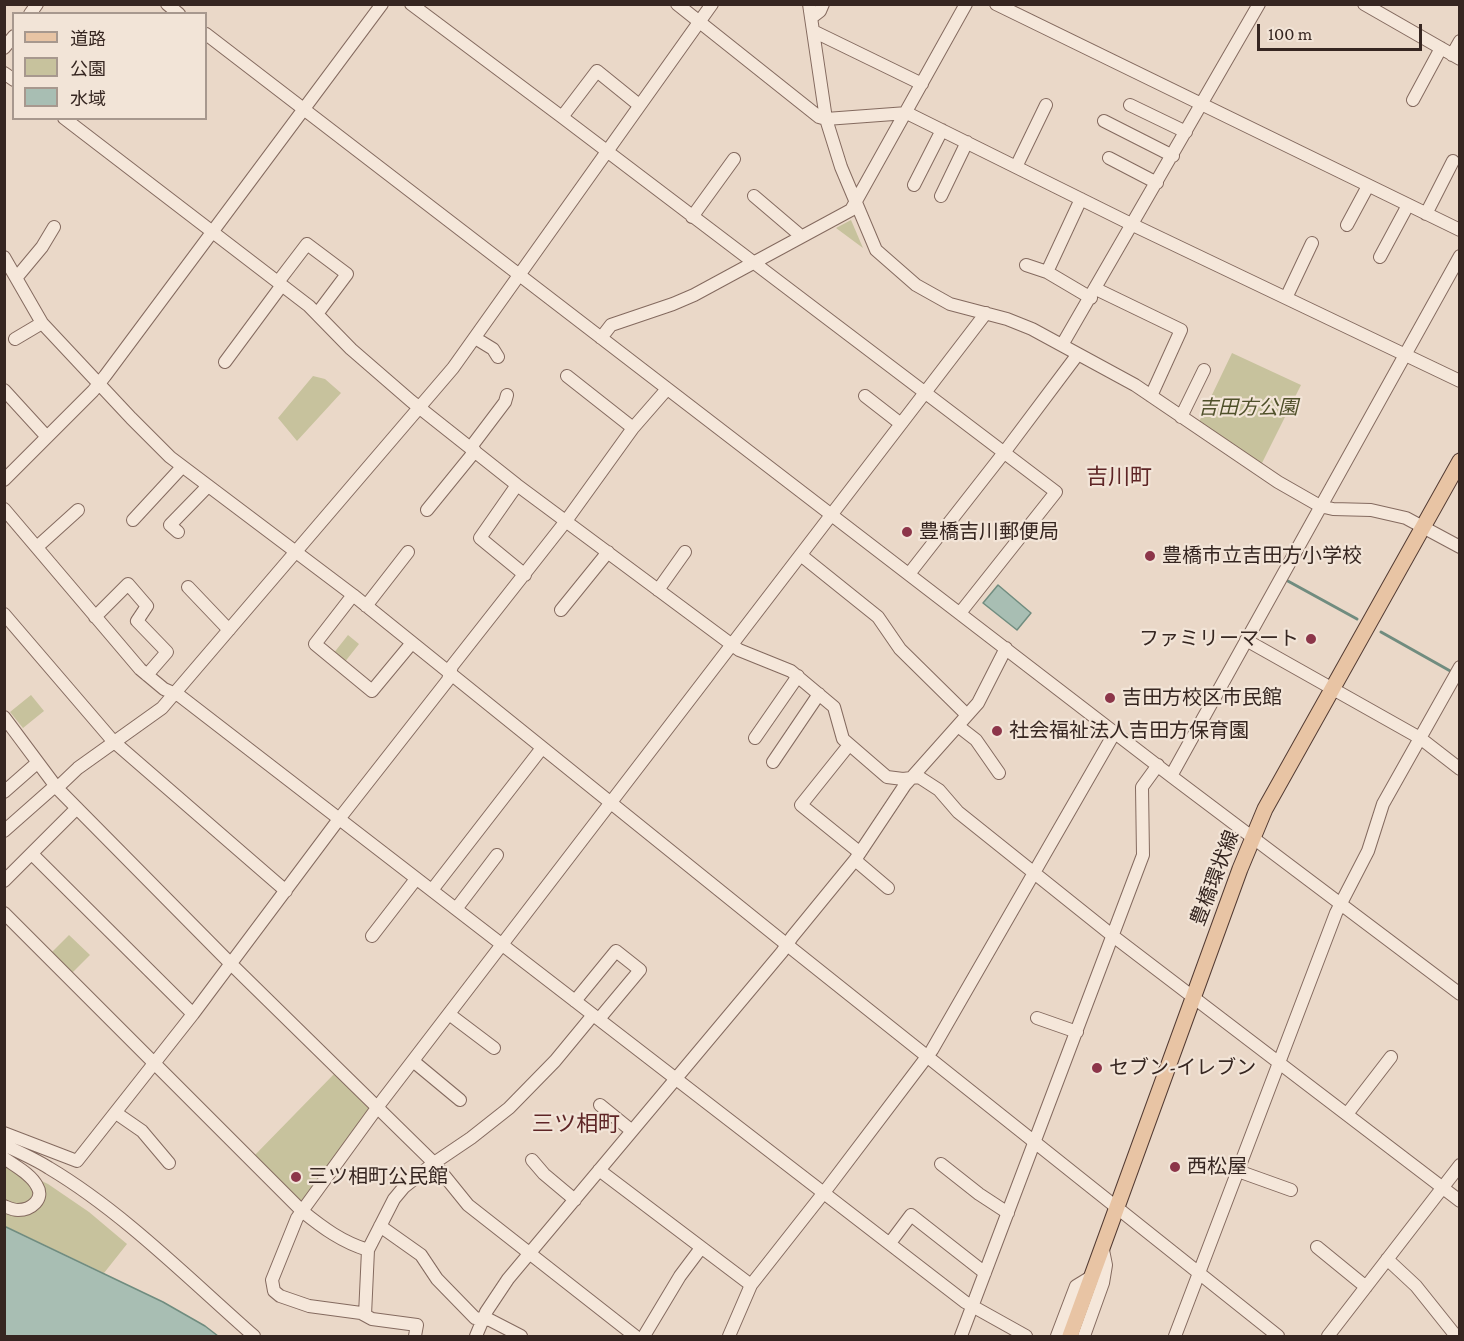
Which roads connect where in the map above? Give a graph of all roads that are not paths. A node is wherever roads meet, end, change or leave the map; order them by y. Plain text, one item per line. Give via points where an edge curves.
1 (382, 4) edge
2 (411, 4) edge
3 (677, 4) edge
4 (712, 4) edge
5 (809, 4) edge
6 (823, 4) edge
7 (966, 4) edge
8 (996, 4) edge
9 (1259, 4) edge
10 (1364, 4) edge
11 (700, 22) junction
12 (812, 25) junction
13 (207, 35) edge
14 (1460, 41) edge
15 (1441, 48) junction
16 (1456, 57) edge
17 (922, 84) junction
18 (1413, 100) dead end
19 (639, 105) junction
20 (1046, 105) dead end
21 (1130, 105) dead end
22 (1202, 106) junction
23 (304, 110) junction
24 (907, 113) junction
25 (562, 117) junction
26 (826, 119) junction
27 (67, 120) edge
28 (1104, 121) dead end
29 (942, 130) junction
30 (1186, 132) junction
31 (967, 142) junction
32 (606, 151) junction
33 (1173, 156) junction
34 (1109, 158) dead end
35 (734, 159) dead end
36 (1453, 161) dead end
37 (1016, 166) junction
38 (1157, 183) junction
39 (915, 185) dead end
40 (1368, 186) junction
41 (754, 196) dead end
42 (940, 196) dead end
43 (1081, 199) junction
44 (855, 203) junction
45 (1408, 205) junction
46 (1426, 214) junction
47 (692, 217) junction
48 (1133, 225) junction
49 (1347, 225) dead end
50 (54, 227) dead end
51 (1460, 230) edge
52 (212, 231) junction
53 (801, 236) junction
54 (1312, 243) dead end
55 (1380, 256) dead end
56 (1460, 256) edge
57 (4, 257) edge
58 (753, 263) junction
59 (1026, 265) dead end
60 (1047, 272) junction
61 (519, 274) junction
62 (17, 277) junction
63 (280, 283) junction
64 (1093, 293) junction
65 (1286, 298) junction
66 (986, 313) junction
67 (317, 314) junction
68 (42, 323) junction
69 (475, 338) junction
70 (601, 338) junction
71 (15, 339) dead end
72 (1062, 345) junction
73 (1078, 354) junction
74 (1404, 355) junction
75 (498, 357) dead end
76 (225, 362) dead end
77 (1204, 370) dead end
78 (567, 376) dead end
79 (1460, 381) edge
80 (99, 384) junction
81 (668, 389) junction
82 (4, 390) edge
83 (925, 393) junction
84 (507, 395) dead end
85 (865, 396) dead end
86 (1150, 396) junction
87 (419, 407) junction
88 (1181, 417) junction
89 (901, 424) junction
90 (633, 429) junction
91 (47, 437) junction
92 (473, 449) junction
93 (1004, 453) junction
94 (1460, 461) edge
95 (182, 467) junction
96 (4, 480) edge
97 (517, 485) junction
98 (208, 486) junction
99 (1320, 506) junction
100 (4, 509) edge
101 (78, 510) dead end
102 (427, 510) dead end
103 (832, 515) junction
104 (133, 520) dead end
105 (566, 521) junction
106 (1423, 526) junction
107 (178, 532) dead end
108 (37, 547) junction
109 (1460, 547) edge
110 (296, 552) junction
111 (408, 552) dead end
112 (608, 552) junction
113 (685, 552) dead end
114 (802, 556) junction
115 (909, 574) junction
116 (525, 575) junction
117 (188, 586) dead end
118 (658, 590) junction
119 (353, 596) junction
120 (366, 606) junction
121 (561, 610) dead end
122 (960, 613) junction
123 (4, 614) edge
124 (95, 617) junction
125 (229, 630) junction
126 (1246, 640) junction
127 (411, 644) junction
128 (732, 645) junction
129 (1006, 648) junction
130 (1457, 671) edge
131 (451, 674) junction
132 (147, 675) junction
133 (798, 676) junction
134 (1332, 689) junction
135 (174, 694) junction
136 (819, 694) junction
137 (968, 715) junction
138 (4, 717) edge
139 (958, 726) junction
140 (1115, 732) junction
141 (755, 738) dead end
142 (1420, 738) junction
143 (113, 741) junction
144 (849, 745) junction
145 (542, 748) junction
146 (772, 762) dead end
147 (37, 763) junction
148 (1158, 765) junction
149 (1460, 769) edge
150 (999, 773) dead end
151 (1171, 776) junction
152 (911, 778) junction
153 (56, 787) junction
154 (4, 792) edge
155 (611, 803) junction
156 (77, 808) junction
157 (339, 819) junction
158 (4, 831) edge
159 (1253, 837) junction
160 (32, 854) junction
161 (497, 855) dead end
162 (857, 856) junction
163 (1034, 872) junction
164 (416, 879) junction
165 (4, 881) edge
166 (888, 888) dead end
167 (432, 890) junction
168 (286, 891) junction
169 (1340, 903) junction
170 (456, 909) junction
171 (4, 913) edge
172 (372, 936) dead end
173 (1113, 936) junction
174 (786, 944) junction
175 (502, 945) junction
176 (230, 963) junction
177 (1460, 994) edge
178 (1193, 998) junction
179 (575, 1001) junction
180 (194, 1014) junction
181 (449, 1014) junction
182 (596, 1017) junction
183 (1038, 1018) dead end
184 (1077, 1032) junction
185 (494, 1048) dead end
186 (928, 1056) junction
187 (1391, 1057) dead end
188 (413, 1061) junction
189 (1280, 1062) junction
190 (154, 1064) junction
191 (675, 1078) junction
192 (460, 1100) dead end
193 (600, 1104) dead end
194 (379, 1107) junction
195 (116, 1113) junction
196 (1347, 1114) junction
197 (632, 1131) junction
198 (4, 1133) edge
199 (1035, 1143) junction
200 (4, 1144) edge
201 (4, 1158) edge
202 (532, 1160) dead end
203 (169, 1163) dead end
204 (434, 1163) junction
205 (941, 1164) dead end
206 (1460, 1165) edge
207 (599, 1170) junction
208 (1238, 1171) junction
209 (1442, 1187) junction
210 (1291, 1190) dead end
211 (824, 1192) junction
212 (575, 1200) junction
213 (1460, 1201) edge
214 (4, 1206) edge
215 (1116, 1208) junction
216 (302, 1211) junction
217 (1008, 1213) junction
218 (380, 1226) junction
219 (890, 1243) junction
220 (1102, 1245) junction
221 (1317, 1247) dead end
222 (701, 1248) junction
223 (368, 1250) junction
224 (530, 1254) junction
225 (1387, 1259) junction
226 (985, 1273) junction
227 (1199, 1274) junction
228 (1094, 1275) junction
229 (751, 1285) junction
230 (1366, 1287) junction
231 (973, 1307) junction
232 (365, 1315) junction
233 (483, 1319) junction
234 (254, 1336) edge
235 (415, 1336) edge
236 (476, 1336) edge
237 (521, 1336) edge
238 (635, 1336) edge
239 (644, 1336) edge
240 (729, 1336) edge
241 (961, 1336) edge
242 (1026, 1336) edge
243 (1056, 1336) edge
244 (1071, 1336) edge
245 (1084, 1336) edge
246 (1174, 1336) edge
247 (1278, 1336) edge
248 (1328, 1336) edge
249 (1456, 1336) edge

1 - 23 street
2 - 25 street
3 - 11 street
4 - 11 street
5 - 12 street
6 - 12 street
7 - 17 street
8 - 22 street
9 - 22 street
10 - 15 street
11 - 19 street
11 - 26 street
12 - 17 street
12 - 26 street
13 - 23 street
14 - 16 street
15 - 16 street
15 - 18 street
17 - 24 street
19 - 25 street via 597,71
19 - 32 street
20 - 37 street
21 - 30 street
22 - 30 street
22 - 40 street
23 - 52 street
23 - 61 street
24 - 26 street
24 - 29 street
24 - 44 street
25 - 32 street
26 - 44 street
27 - 52 street
28 - 33 street
29 - 31 street
29 - 39 street
30 - 33 street
31 - 37 street
31 - 42 street
32 - 47 street
32 - 61 street
33 - 38 street
34 - 38 street
35 - 47 street
36 - 46 street
37 - 43 street
38 - 48 street
40 - 45 street
40 - 49 street
41 - 53 street
43 - 48 street
43 - 60 street
44 - 53 street via 851,210
44 - 66 street via 876,250 907,278 950,304
45 - 46 street
45 - 55 street
46 - 51 street
47 - 58 street
48 - 64 street
48 - 65 street
50 - 62 street
52 - 63 street
52 - 80 street
53 - 58 street
54 - 65 street
56 - 74 street
57 - 62 street
58 - 70 street via 673,304 611,325
58 - 83 street
59 - 60 street
60 - 64 street
61 - 69 street
61 - 70 street
62 - 68 street
63 - 67 street
63 - 67 street via 308,244 348,274
63 - 76 street
64 - 72 street
64 - 86 street via 1181,330
65 - 74 street
66 - 72 street via 1032,329
66 - 83 street
67 - 87 street via 351,350
68 - 71 street
68 - 80 street
69 - 75 street
69 - 87 street
70 - 81 street
72 - 73 street
73 - 86 street
73 - 93 street
74 - 79 street
74 - 99 street
77 - 88 street
78 - 90 street
80 - 91 street
80 - 95 street
81 - 90 street
81 - 103 street
82 - 91 street
83 - 89 street
83 - 93 street
84 - 92 street
85 - 89 street
86 - 88 street
87 - 92 street
87 - 110 street
88 - 99 street via 1278,483
89 - 103 street
90 - 105 street
91 - 96 street
92 - 97 street
92 - 102 street
93 - 115 street
93 - 122 street via 1056,492
94 - 106 main road, 豊橋環状線
95 - 98 street
95 - 104 street
97 - 105 street
97 - 116 street via 480,538
98 - 107 street via 171,525
98 - 110 street
99 - 106 street via 1382,512
99 - 126 street
100 - 108 street
101 - 108 street
103 - 114 street
103 - 115 street
105 - 112 street
105 - 116 street
106 - 109 street
106 - 134 main road, 豊橋環状線
108 - 124 street
110 - 119 street
110 - 125 street
111 - 120 street
112 - 118 street
112 - 121 street
113 - 118 street
114 - 128 street
114 - 137 street via 878,617 900,649
115 - 122 street
116 - 131 street via 452,666
117 - 125 street
118 - 128 street
119 - 120 street
119 - 127 street via 315,644 339,664 372,691
120 - 127 street
122 - 129 street
123 - 143 street
124 - 132 street
124 - 132 street via 128,584 147,606 137,621 167,652
125 - 135 street
126 - 134 street
126 - 151 street
127 - 131 street
128 - 133 street
128 - 155 street
129 - 137 street
129 - 140 street
130 - 142 street
131 - 145 street
131 - 157 street
132 - 135 street
133 - 136 street
133 - 141 street
134 - 142 street
134 - 159 main road, 豊橋環状線
135 - 143 street via 162,708
135 - 157 street
136 - 144 street via 834,707 843,739
136 - 146 street
137 - 139 street
138 - 147 street
139 - 150 street via 976,740
139 - 152 street
140 - 148 street
140 - 163 street
142 - 149 street
142 - 169 street via 1383,804 1368,851
143 - 153 street
143 - 168 street
144 - 152 street via 887,777
144 - 162 street via 801,805
145 - 155 street
145 - 167 street
147 - 153 street
147 - 154 street
148 - 151 street
148 - 173 street via 1143,787 1143,855
151 - 159 street
152 - 162 street
152 - 163 street via 919,777 930,783 958,812
153 - 156 street
153 - 158 street
155 - 174 street
155 - 175 street
156 - 160 street
156 - 176 street
157 - 164 street
157 - 168 street
159 - 169 street
159 - 178 main road, 豊橋環状線
160 - 165 street
160 - 180 street
161 - 170 street
162 - 166 street
162 - 174 street
163 - 173 street
163 - 186 street
164 - 167 street
164 - 172 street
167 - 170 street
168 - 176 street
169 - 177 street
169 - 189 street
170 - 175 street
171 - 190 street
173 - 178 street
173 - 184 street
174 - 186 street
174 - 191 street
175 - 179 street
175 - 181 street
176 - 180 street
176 - 194 street
178 - 189 street
178 - 215 main road, 豊橋環状線
179 - 182 street
179 - 182 street via 616,951 624,957 640,970
180 - 190 street
181 - 185 street
181 - 188 street
182 - 191 street
182 - 204 street via 508,1108
183 - 184 street
184 - 199 street
186 - 199 street
186 - 211 street
187 - 196 street
188 - 192 street
188 - 194 street
189 - 196 street
189 - 208 street
190 - 195 street
190 - 216 street
191 - 197 street
191 - 211 street
193 - 197 street
194 - 204 street
194 - 216 street
195 - 198 street via 77,1161
195 - 203 street via 142,1131
196 - 209 street
197 - 207 street
199 - 215 street
199 - 217 street
200 - 234 street via 50,1168 102,1206
201 - 214 street via 36,1183 40,1192 30,1207 15,1211
202 - 212 street
204 - 218 street via 404,1187
204 - 224 street via 468,1205
205 - 217 street
206 - 209 street
207 - 212 street
207 - 222 street
208 - 210 street
208 - 227 street
209 - 213 street
209 - 225 street
211 - 219 street
211 - 229 street
212 - 224 street
215 - 220 main road, 豊橋環状線
215 - 227 street
216 - 223 street via 344,1242
216 - 232 street via 272,1280 274,1291 309,1306
217 - 226 street
218 - 223 street
218 - 233 street via 421,1255 462,1306 475,1318
219 - 226 street via 911,1215
219 - 231 street
220 - 228 main road, 豊橋環状線
220 - 245 street via 1106,1265 1103,1283
221 - 230 street
222 - 229 street
222 - 239 street
223 - 232 street
224 - 233 street via 508,1279
224 - 238 street
225 - 230 street
225 - 249 street via 1416,1286
226 - 231 street
227 - 246 street
227 - 247 street
228 - 243 street via 1076,1286
228 - 244 main road, 豊橋環状線
229 - 240 street
230 - 248 street
231 - 241 street
231 - 242 street
232 - 235 street via 417,1325
233 - 236 street
233 - 237 street

